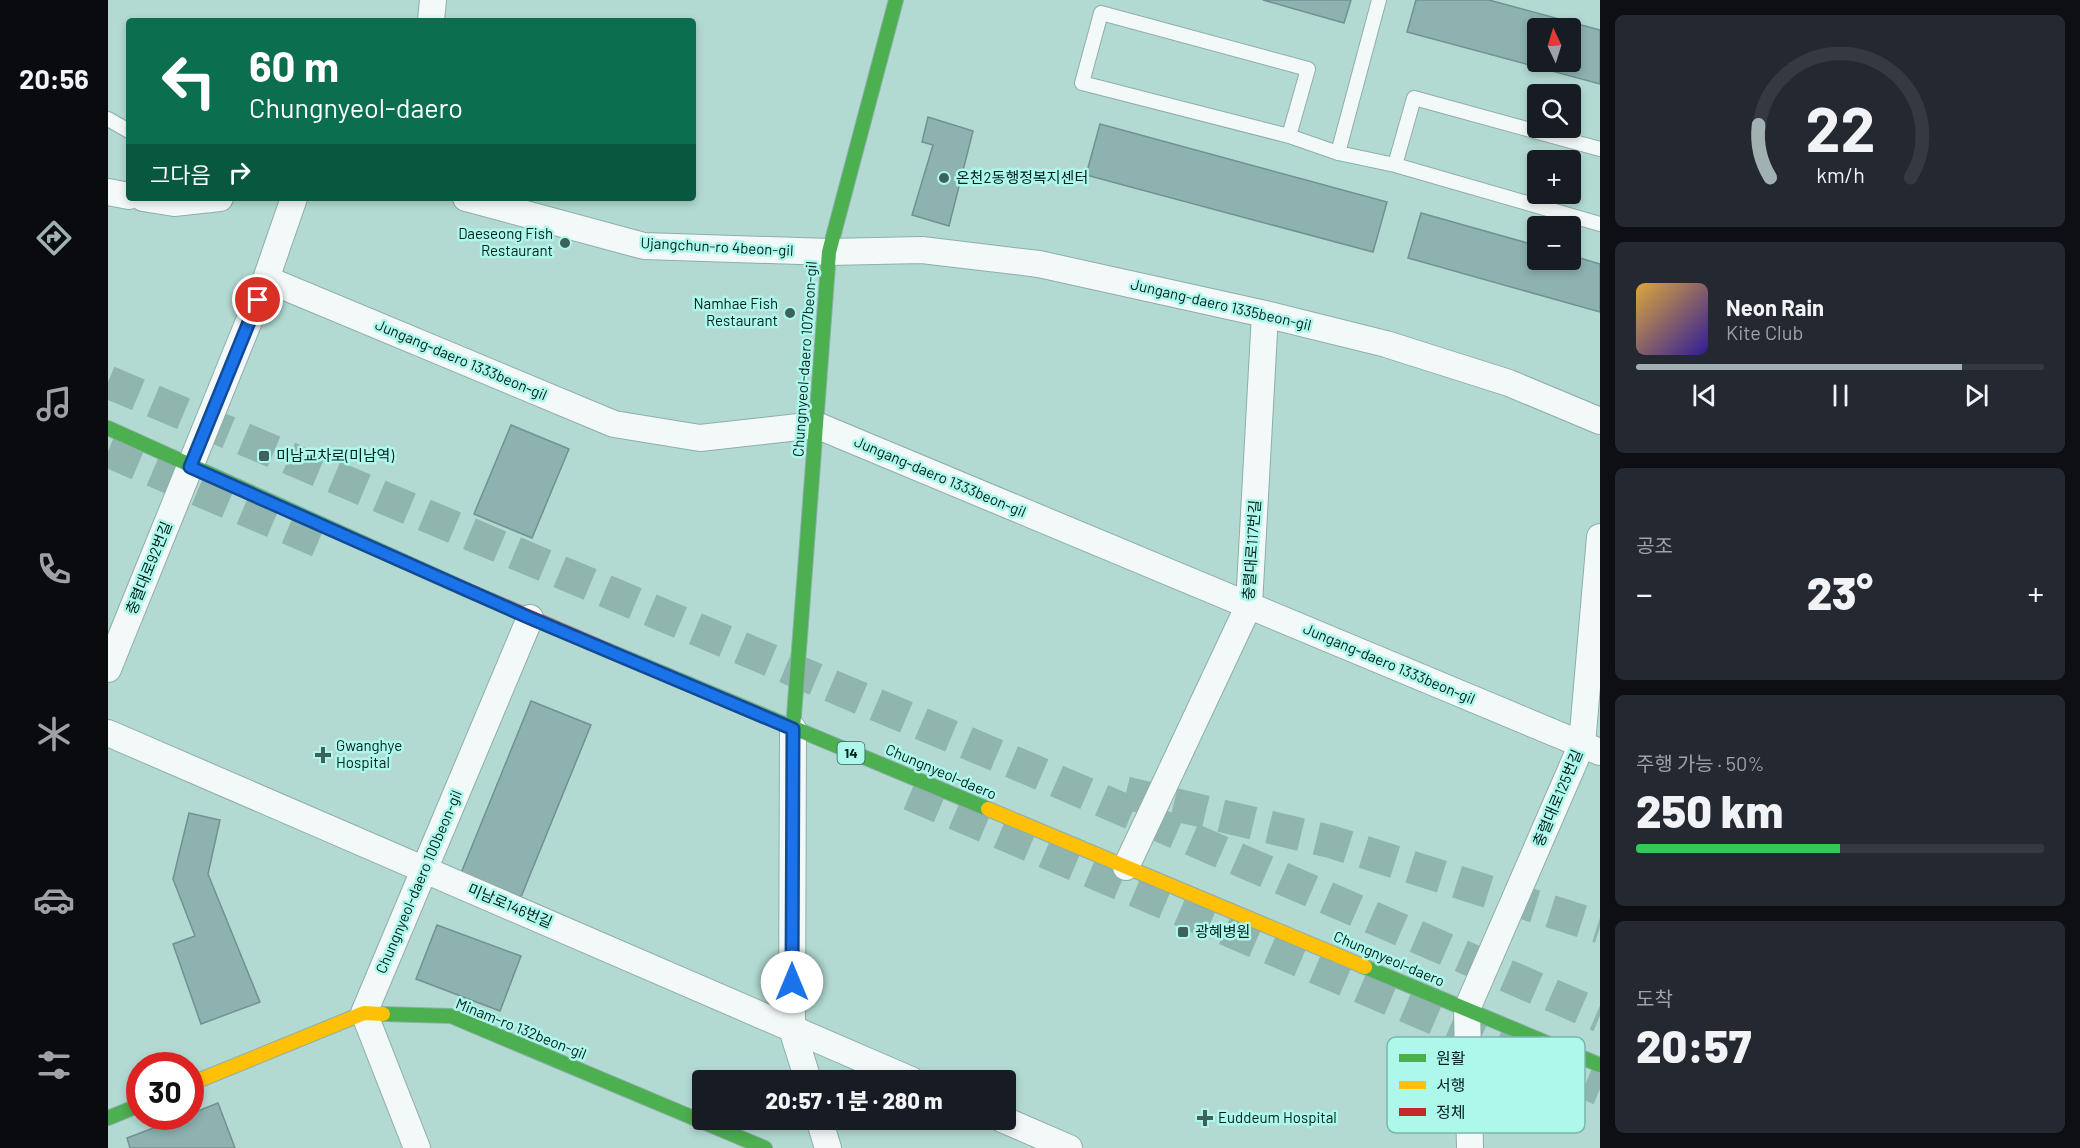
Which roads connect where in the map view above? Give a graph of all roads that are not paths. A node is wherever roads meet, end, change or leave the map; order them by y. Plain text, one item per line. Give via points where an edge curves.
1 (433, 0) edge
2 (896, 0) edge
3 (1378, 0) edge
4 (431, 18) edge
5 (108, 119) edge
6 (126, 129) edge
7 (1289, 136) junction
8 (1600, 149) edge
9 (1338, 153) junction
10 (1395, 165) junction
11 (108, 192) edge
12 (126, 195) edge
13 (162, 201) edge
14 (192, 201) edge
15 (293, 201) edge
16 (477, 201) edge
17 (1600, 224) edge
18 (829, 252) junction
19 (266, 279) junction
20 (1265, 314) junction
21 (1600, 421) edge
22 (816, 425) junction
23 (108, 428) edge
24 (190, 467) junction
25 (1600, 537) edge
26 (1249, 606) junction
27 (530, 618) junction
28 (108, 669) edge
29 (793, 729) junction
30 (108, 733) edge
31 (1591, 748) edge
32 (1126, 867) junction
33 (424, 869) junction
34 (1467, 1009) junction
35 (364, 1013) junction
36 (792, 1029) junction
37 (1468, 1037) edge
38 (1534, 1037) edge
39 (1585, 1059) edge
40 (1600, 1065) edge
41 (805, 1070) edge
42 (888, 1070) edge
43 (204, 1078) edge
44 (126, 1111) edge
45 (108, 1118) edge
46 (1016, 1125) edge
47 (822, 1130) edge
48 (1470, 1133) edge
49 (417, 1148) edge
50 (765, 1148) edge
51 (828, 1148) edge
52 (1069, 1148) edge
53 (1470, 1148) edge

1 - 4 street
2 - 18 main road, Chungnyeol-daero 107beon-gil
3 - 9 lane
5 - 6 lane
7 - 7 lane via 1082,83 1101,13 1308,69
7 - 9 lane
8 - 10 lane via 1414,98
9 - 10 lane
10 - 17 lane
11 - 12 street
13 - 14 street
15 - 19 street, 충렬대로92번길
16 - 18 street, Ujangchun-ro 4beon-gil via 644,246
18 - 20 street, Jungang-daero 1335beon-gil via 922,250 1039,264
18 - 22 main road, Chungnyeol-daero 107beon-gil
19 - 22 street, Jungang-daero 1333beon-gil via 614,424 700,438
19 - 24 street, 충렬대로92번길
20 - 21 street, Jungang-daero 1335beon-gil via 1386,344 1509,383
20 - 26 street, 충렬대로117번길
22 - 26 street, Jungang-daero 1333beon-gil
22 - 29 main road, Chungnyeol-daero 107beon-gil
23 - 24 main road, Chungnyeol-daero / 14
24 - 27 main road, Chungnyeol-daero / 14
24 - 28 street, 충렬대로92번길
25 - 31 street, 충렬대로125번길
26 - 31 street, Jungang-daero 1333beon-gil
26 - 32 street, 충렬대로117번길
27 - 29 main road, Chungnyeol-daero / 14
27 - 33 street, Chungnyeol-daero 100beon-gil
29 - 32 main road, Chungnyeol-daero / 14
29 - 36 street
30 - 33 street, 미남로146번길
31 - 34 street, 충렬대로125번길
32 - 34 main road, Chungnyeol-daero / 14
33 - 35 street, Chungnyeol-daero 100beon-gil
33 - 36 street, 미남로146번길
34 - 37 street
34 - 38 main road, Chungnyeol-daero / 14
35 - 43 main road, Minam-ro 132beon-gil
35 - 49 street
35 - 50 main road, Minam-ro 132beon-gil via 451,1016
36 - 41 street
36 - 42 street, 미남로146번길
39 - 40 main road, Chungnyeol-daero / 14
44 - 45 main road
46 - 52 street
47 - 51 street
48 - 53 street

